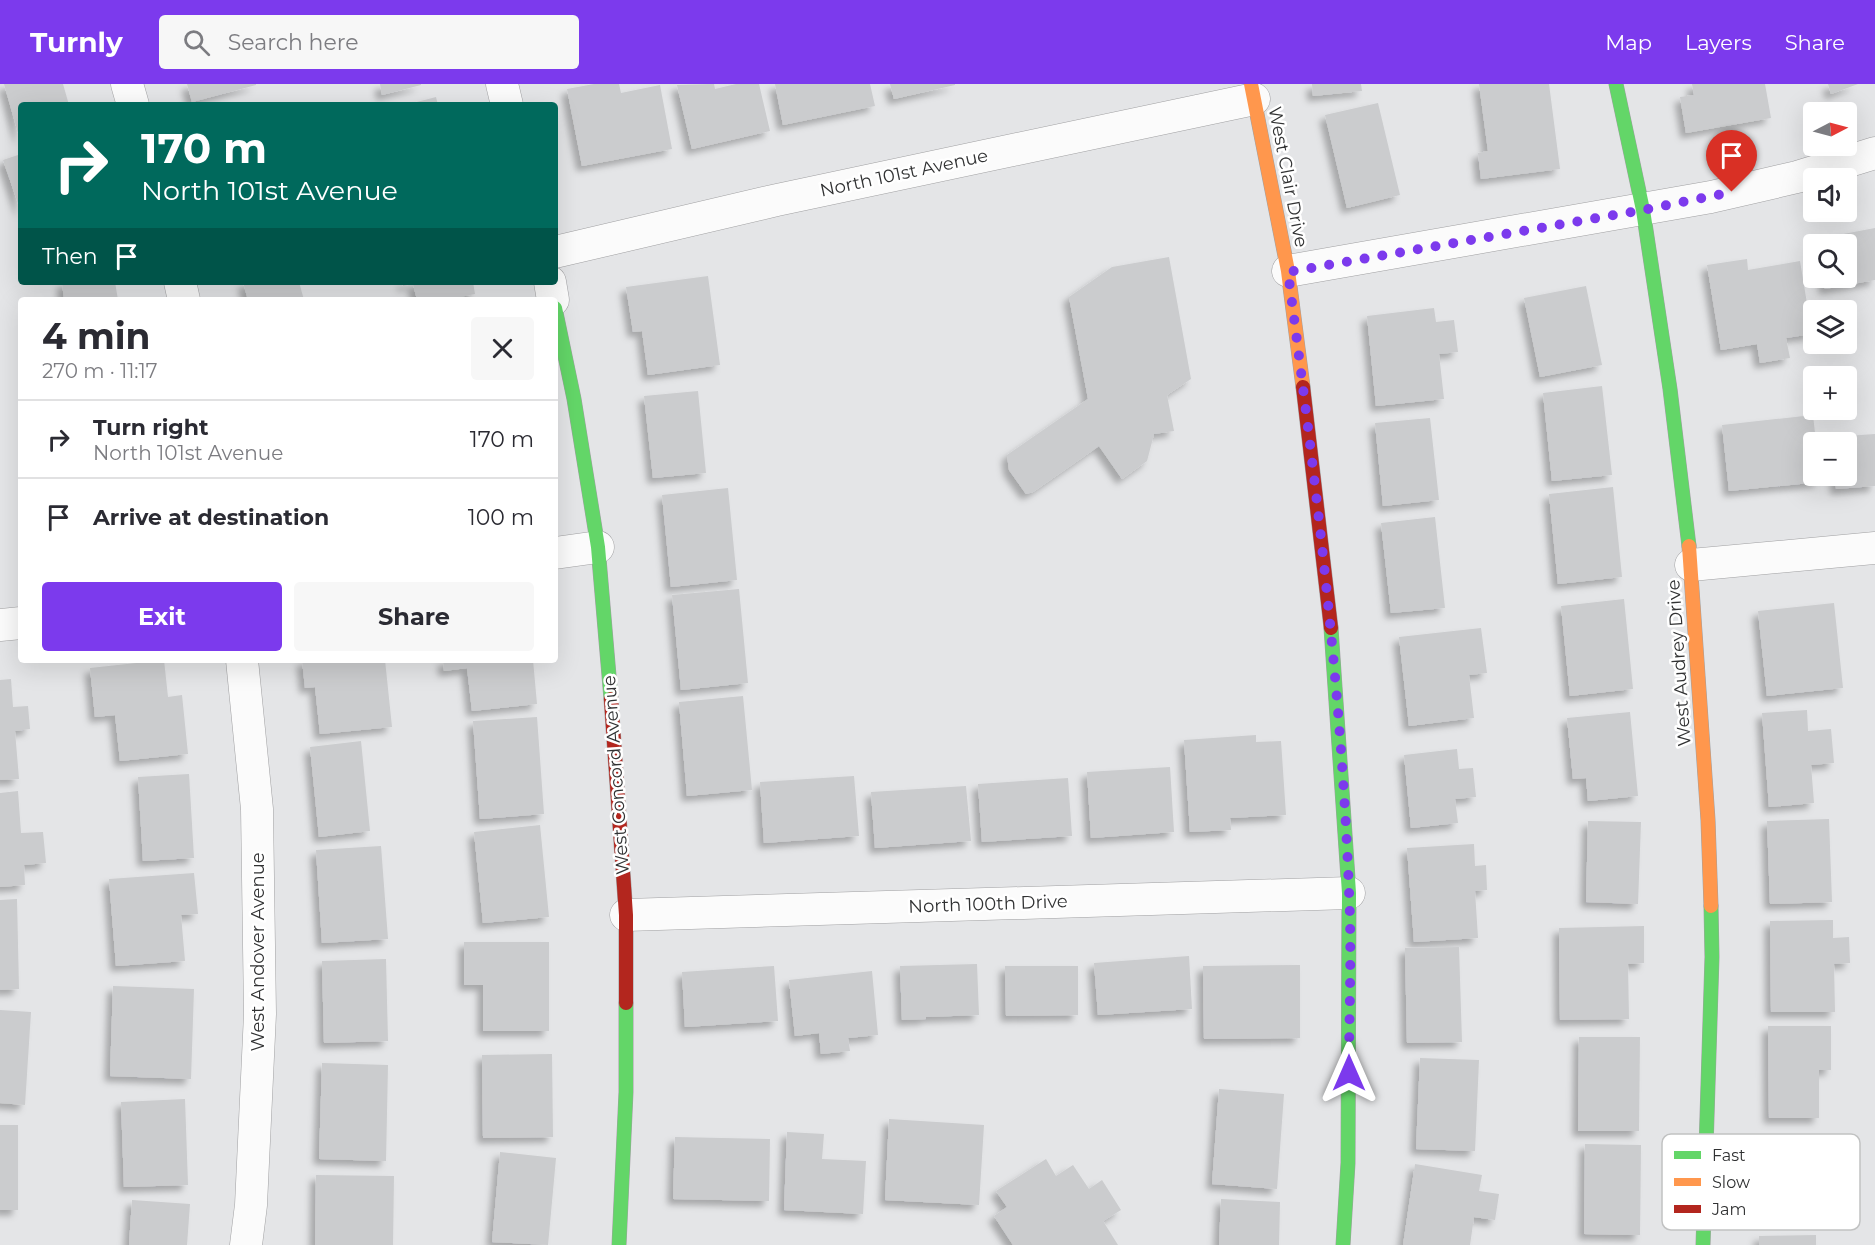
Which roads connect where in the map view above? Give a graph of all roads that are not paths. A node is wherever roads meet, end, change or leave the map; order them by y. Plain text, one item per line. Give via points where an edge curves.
1 (126, 84) edge
2 (502, 84) edge
3 (1616, 84) edge
4 (1252, 92) edge
5 (132, 102) edge
6 (506, 102) edge
7 (1875, 153) edge
8 (1643, 210) junction
9 (558, 251) edge
10 (1288, 272) junction
11 (558, 322) edge
12 (598, 547) junction
13 (1875, 548) edge
14 (558, 553) edge
15 (1691, 565) junction
16 (18, 623) edge
17 (0, 626) edge
18 (242, 663) edge
19 (1349, 893) junction
20 (626, 915) junction
21 (1706, 1134) edge
22 (1703, 1230) edge
23 (246, 1245) edge
24 (619, 1245) edge
25 (1343, 1245) edge
26 (1703, 1245) edge

1 - 5 street
2 - 6 street
3 - 8 street, West Audrey Drive
4 - 9 street, North 101st Avenue
4 - 10 street, West Clair Drive
7 - 8 street via 1797,177
8 - 10 street
8 - 15 street, West Audrey Drive
10 - 19 street, West Clair Drive via 1334,661
11 - 12 street, West Concord Avenue
12 - 14 street
12 - 20 street, West Concord Avenue
13 - 15 street
15 - 21 street, West Audrey Drive via 1708,820 1712,957
16 - 17 street
18 - 23 street, West Andover Avenue via 257,809 260,1014
19 - 20 street, North 100th Drive
19 - 25 street, West Clair Drive via 1348,1163
20 - 24 street, West Concord Avenue via 626,1092
22 - 26 street, West Audrey Drive

